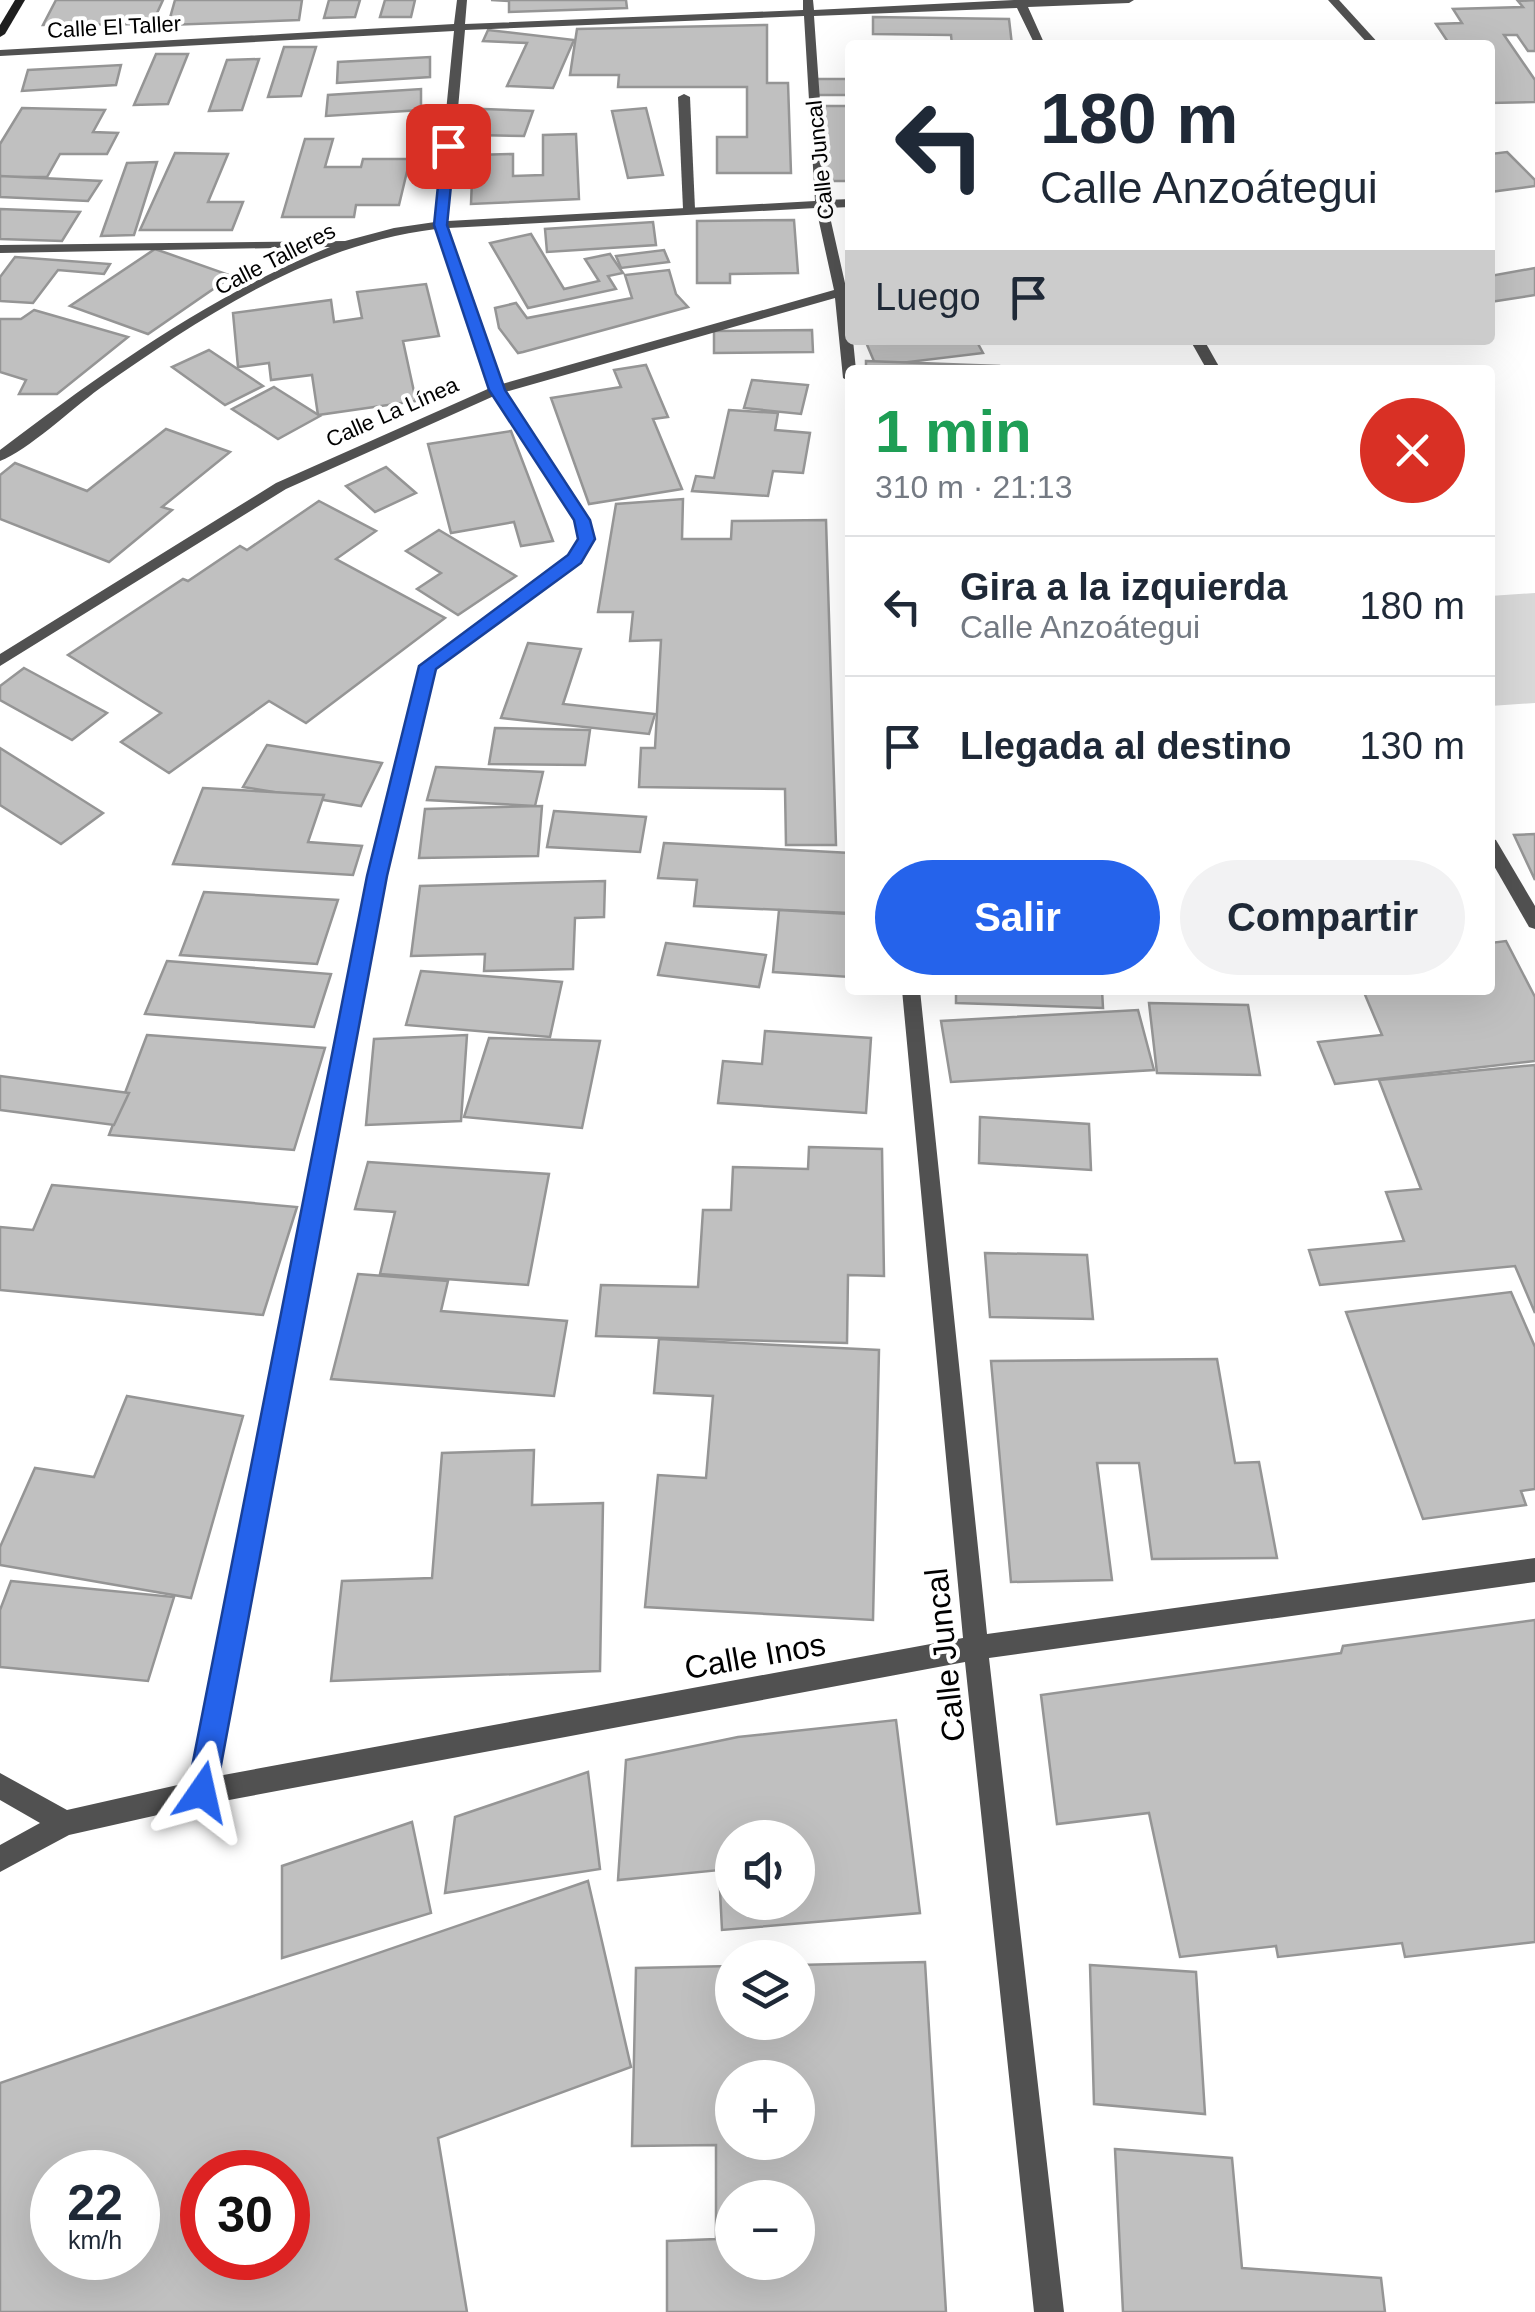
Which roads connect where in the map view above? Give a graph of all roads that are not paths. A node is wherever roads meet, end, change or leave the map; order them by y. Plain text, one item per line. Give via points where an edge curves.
1 (20, 0) edge
2 (462, 0) edge
3 (1129, 0) edge
4 (1333, 0) edge
5 (1020, 2) edge
6 (808, 7) edge
7 (460, 27) junction
8 (0, 34) edge
9 (1038, 40) edge
10 (1370, 40) edge
11 (0, 54) edge
12 (684, 97) dead end
13 (845, 203) edge
14 (821, 204) junction
15 (689, 209) junction
16 (440, 225) junction
17 (352, 242) junction
18 (0, 249) edge
19 (842, 292) junction
20 (845, 324) edge
21 (497, 390) junction
22 (0, 457) edge
23 (0, 660) edge
24 (1495, 852) edge
25 (1532, 911) edge
26 (911, 995) edge
27 (1535, 1570) edge
28 (976, 1648) junction
29 (0, 1786) edge
30 (202, 1792) junction
31 (65, 1823) junction
32 (0, 1859) edge
33 (1049, 2312) edge

1 - 8 main road
2 - 7 street
3 - 5 street, Calle El Taller
4 - 10 street
5 - 6 street, Calle El Taller
5 - 9 street
6 - 7 street, Calle El Taller
6 - 14 street, Calle Juncal
7 - 11 street, Calle El Taller
7 - 16 street
12 - 15 street
13 - 14 street, Calle Talleres
14 - 15 street, Calle Talleres
14 - 19 street, Calle Juncal
15 - 16 street, Calle Talleres
16 - 17 street, Calle Talleres
16 - 21 street
17 - 18 street
17 - 22 street, Calle Talleres via 166,340
19 - 20 street, Calle Juncal
19 - 21 street, Calle La Línea
21 - 23 street, Calle La Línea via 281,486
21 - 30 street via 582,520 587,539 575,559 428,666 377,876
24 - 25 street
26 - 28 street, Calle Juncal
27 - 28 street, Calle Inos
28 - 30 street, Calle Inos
28 - 33 street, Calle Juncal
29 - 31 street
30 - 31 street, Calle Inos
31 - 32 street, Calle Inos

